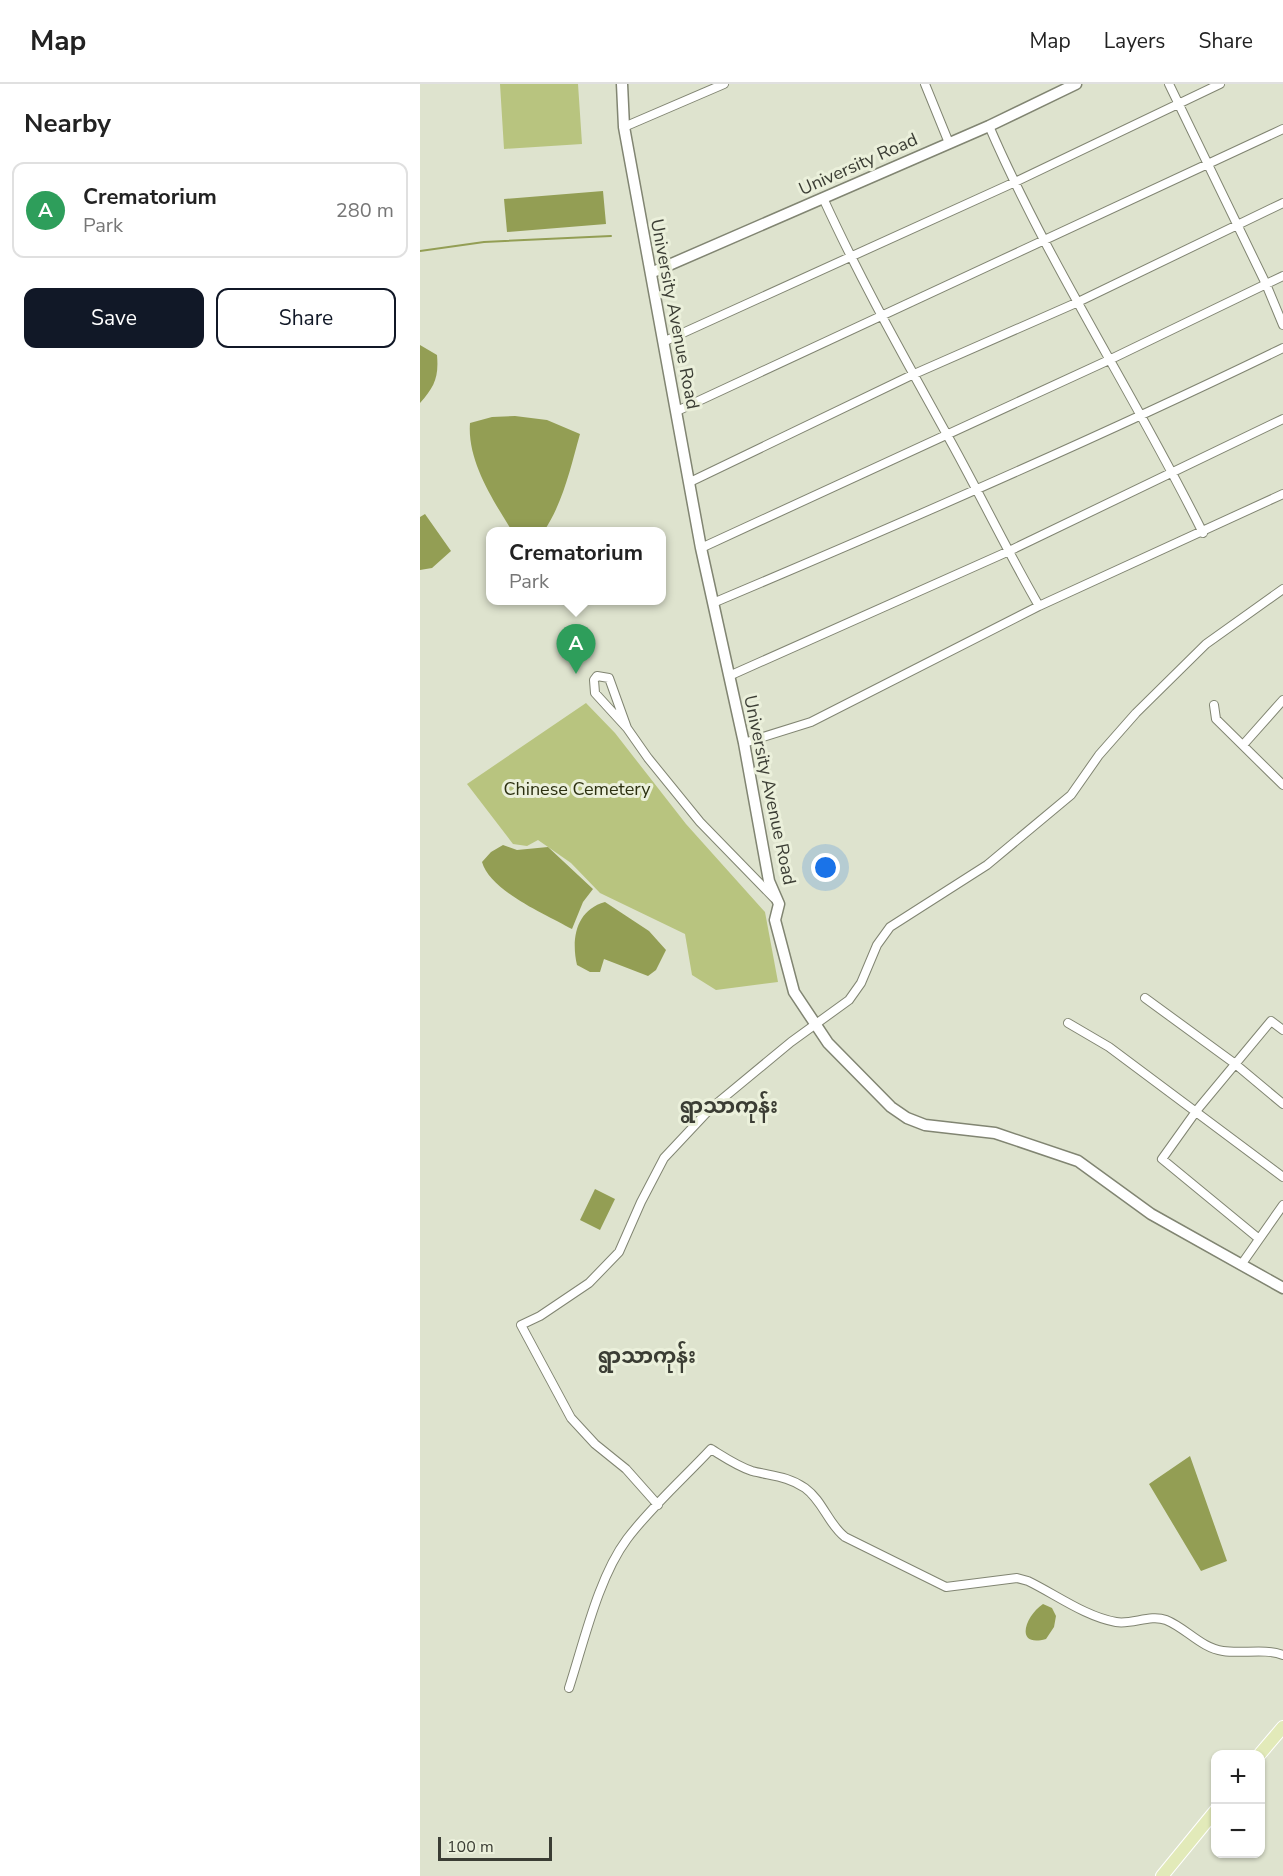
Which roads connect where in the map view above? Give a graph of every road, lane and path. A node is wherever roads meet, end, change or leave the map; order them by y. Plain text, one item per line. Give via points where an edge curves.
1 (622, 84) edge
2 (724, 84) edge
3 (925, 84) edge
4 (1076, 84) edge
5 (1169, 84) edge
6 (1220, 84) edge
7 (1178, 104) junction
8 (989, 126) junction
9 (624, 127) junction
10 (1283, 129) edge
11 (949, 143) junction
12 (1209, 165) junction
13 (1013, 183) junction
14 (823, 198) junction
15 (1283, 203) edge
16 (1237, 225) junction
17 (1045, 242) junction
18 (850, 258) junction
19 (653, 272) junction
20 (1283, 276) edge
21 (1266, 284) junction
22 (1076, 303) junction
23 (880, 315) junction
24 (1283, 326) edge
25 (663, 342) junction
26 (1283, 348) edge
27 (1109, 360) junction
28 (912, 375) junction
29 (677, 411) junction
30 (1143, 416) junction
31 (1283, 419) edge
32 (946, 433) junction
33 (1172, 471) junction
34 (690, 482) junction
35 (976, 492) junction
36 (1283, 494) edge
37 (1203, 533) junction
38 (701, 548) junction
39 (1007, 552) junction
40 (1283, 589) edge
41 (714, 603) junction
42 (1039, 606) junction
43 (729, 676) junction
44 (1283, 700) edge
45 (1214, 705) dead end
46 (627, 728) junction
47 (744, 743) junction
48 (1243, 745) junction
49 (1283, 785) edge
50 (779, 904) junction
51 (1145, 998) dead end
52 (1068, 1023) dead end
53 (815, 1025) junction
54 (1283, 1030) edge
55 (1234, 1063) junction
56 (1283, 1104) edge
57 (1197, 1110) junction
58 (1283, 1177) edge
59 (1283, 1205) edge
60 (1258, 1238) junction
61 (1241, 1265) junction
62 (1283, 1288) edge
63 (658, 1505) junction
64 (1283, 1655) edge
65 (568, 1688) dead end
66 (1283, 1727) edge
67 (1264, 1750) edge
68 (1211, 1815) edge
69 (1162, 1876) edge

1 - 9 main road, University Avenue Road
2 - 9 street
3 - 11 street
4 - 8 main road, University Road
5 - 7 street
6 - 7 street
7 - 12 street
7 - 13 street
8 - 11 main road, University Road
8 - 13 street
9 - 19 main road, University Avenue Road
10 - 12 street
11 - 14 main road, University Road
12 - 16 street
12 - 17 street
13 - 17 street
13 - 18 street
14 - 18 street
14 - 19 main road, University Road
15 - 16 street
16 - 21 street
16 - 22 street
17 - 22 street
17 - 23 street
18 - 23 street
18 - 25 street
19 - 25 main road, University Avenue Road
20 - 21 street
21 - 24 street
21 - 27 street
22 - 27 street
22 - 28 street
23 - 28 street
23 - 29 street
25 - 29 main road, University Avenue Road
26 - 30 street
27 - 30 street
27 - 32 street
28 - 32 street
28 - 34 street
29 - 34 main road, University Avenue Road
30 - 33 street
30 - 35 street
31 - 33 street
32 - 35 street
32 - 38 street
33 - 37 street
33 - 39 street
34 - 38 main road, University Avenue Road
35 - 39 street
35 - 41 street
36 - 37 street
37 - 42 street
38 - 41 main road, University Avenue Road
39 - 42 street
39 - 43 street
40 - 53 street via 1206,644 1136,713 1071,795 987,865 890,927 849,1000
41 - 43 main road, University Avenue Road
42 - 47 street via 811,722
43 - 47 main road, University Avenue Road
44 - 48 street
45 - 48 street via 1216,719
46 - 46 street via 609,678 597,676 595,693
46 - 50 street via 700,822
47 - 50 main road, University Avenue Road via 761,844
48 - 49 street
50 - 53 main road, University Avenue Road via 775,920 794,992
51 - 55 street
52 - 57 street via 1109,1047
53 - 61 main road, University Avenue Road via 891,1107 907,1118 926,1125 995,1133 1078,1161 1151,1214
53 - 63 street via 710,1109 664,1158 619,1252 590,1283 521,1325 571,1418
54 - 55 street via 1270,1021
55 - 56 street
55 - 57 street
57 - 58 street
57 - 60 street via 1162,1159
59 - 60 street
60 - 61 street
61 - 62 main road, University Avenue Road
63 - 64 street via 711,1449 752,1471 783,1477 804,1487 819,1500 836,1530 946,1587 1017,1578 1105,1620 1120,1623 1164,1619 1221,1651
63 - 65 street via 627,1539 613,1563
66 - 67 main road
68 - 69 main road

